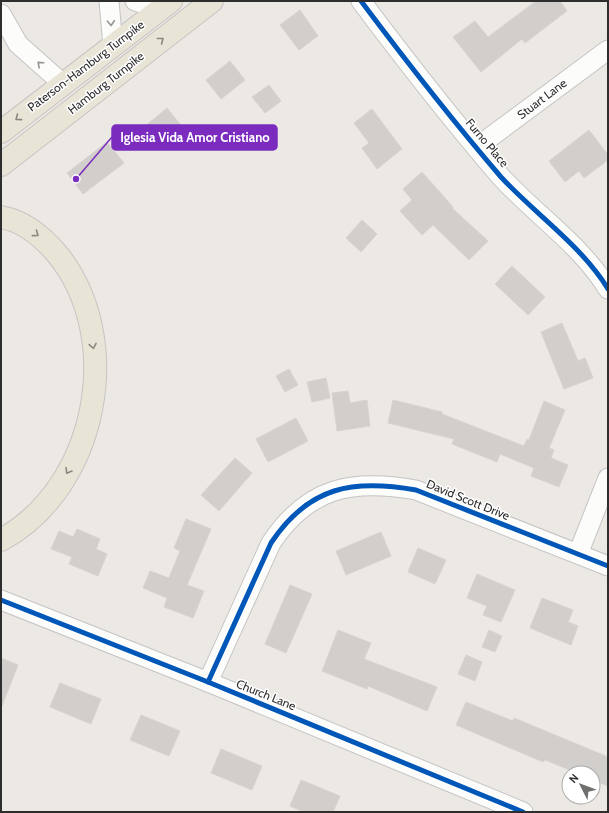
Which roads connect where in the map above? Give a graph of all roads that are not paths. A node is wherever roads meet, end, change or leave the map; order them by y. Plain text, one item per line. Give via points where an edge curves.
1 (109, 1) edge
2 (135, 1) edge
3 (212, 1) edge
4 (361, 1) edge
5 (166, 5) edge
6 (1, 14) edge
7 (112, 46) junction
8 (608, 50) edge
9 (63, 84) junction
10 (1, 132) edge
11 (477, 147) junction
12 (1, 165) edge
13 (1, 217) edge
14 (608, 289) edge
15 (608, 478) edge
16 (1, 540) edge
17 (578, 554) junction
18 (608, 566) edge
19 (1, 600) edge
20 (208, 682) junction
21 (523, 812) edge

1 -> 7 street
2 - 5 street
12 -> 3 main road, Hamburg Turnpike
4 - 11 street, Furno Place
5 - 7 main road, Paterson-Hamburg Turnpike
9 -> 6 street via 18,44
7 - 9 main road, Paterson-Hamburg Turnpike
8 - 11 street, Stuart Lane
9 -> 10 main road, Paterson-Hamburg Turnpike
11 - 14 street, Furno Place via 502,178 584,258
13 -> 16 main road via 38,234 64,263 83,302 95,359 90,417 74,462 42,508
15 - 17 street
17 - 18 street, David Scott Drive
17 - 20 street, David Scott Drive via 416,490 389,485 362,485 337,490 315,499 284,523 271,543
19 - 20 street, Church Lane
20 - 21 street, Church Lane

